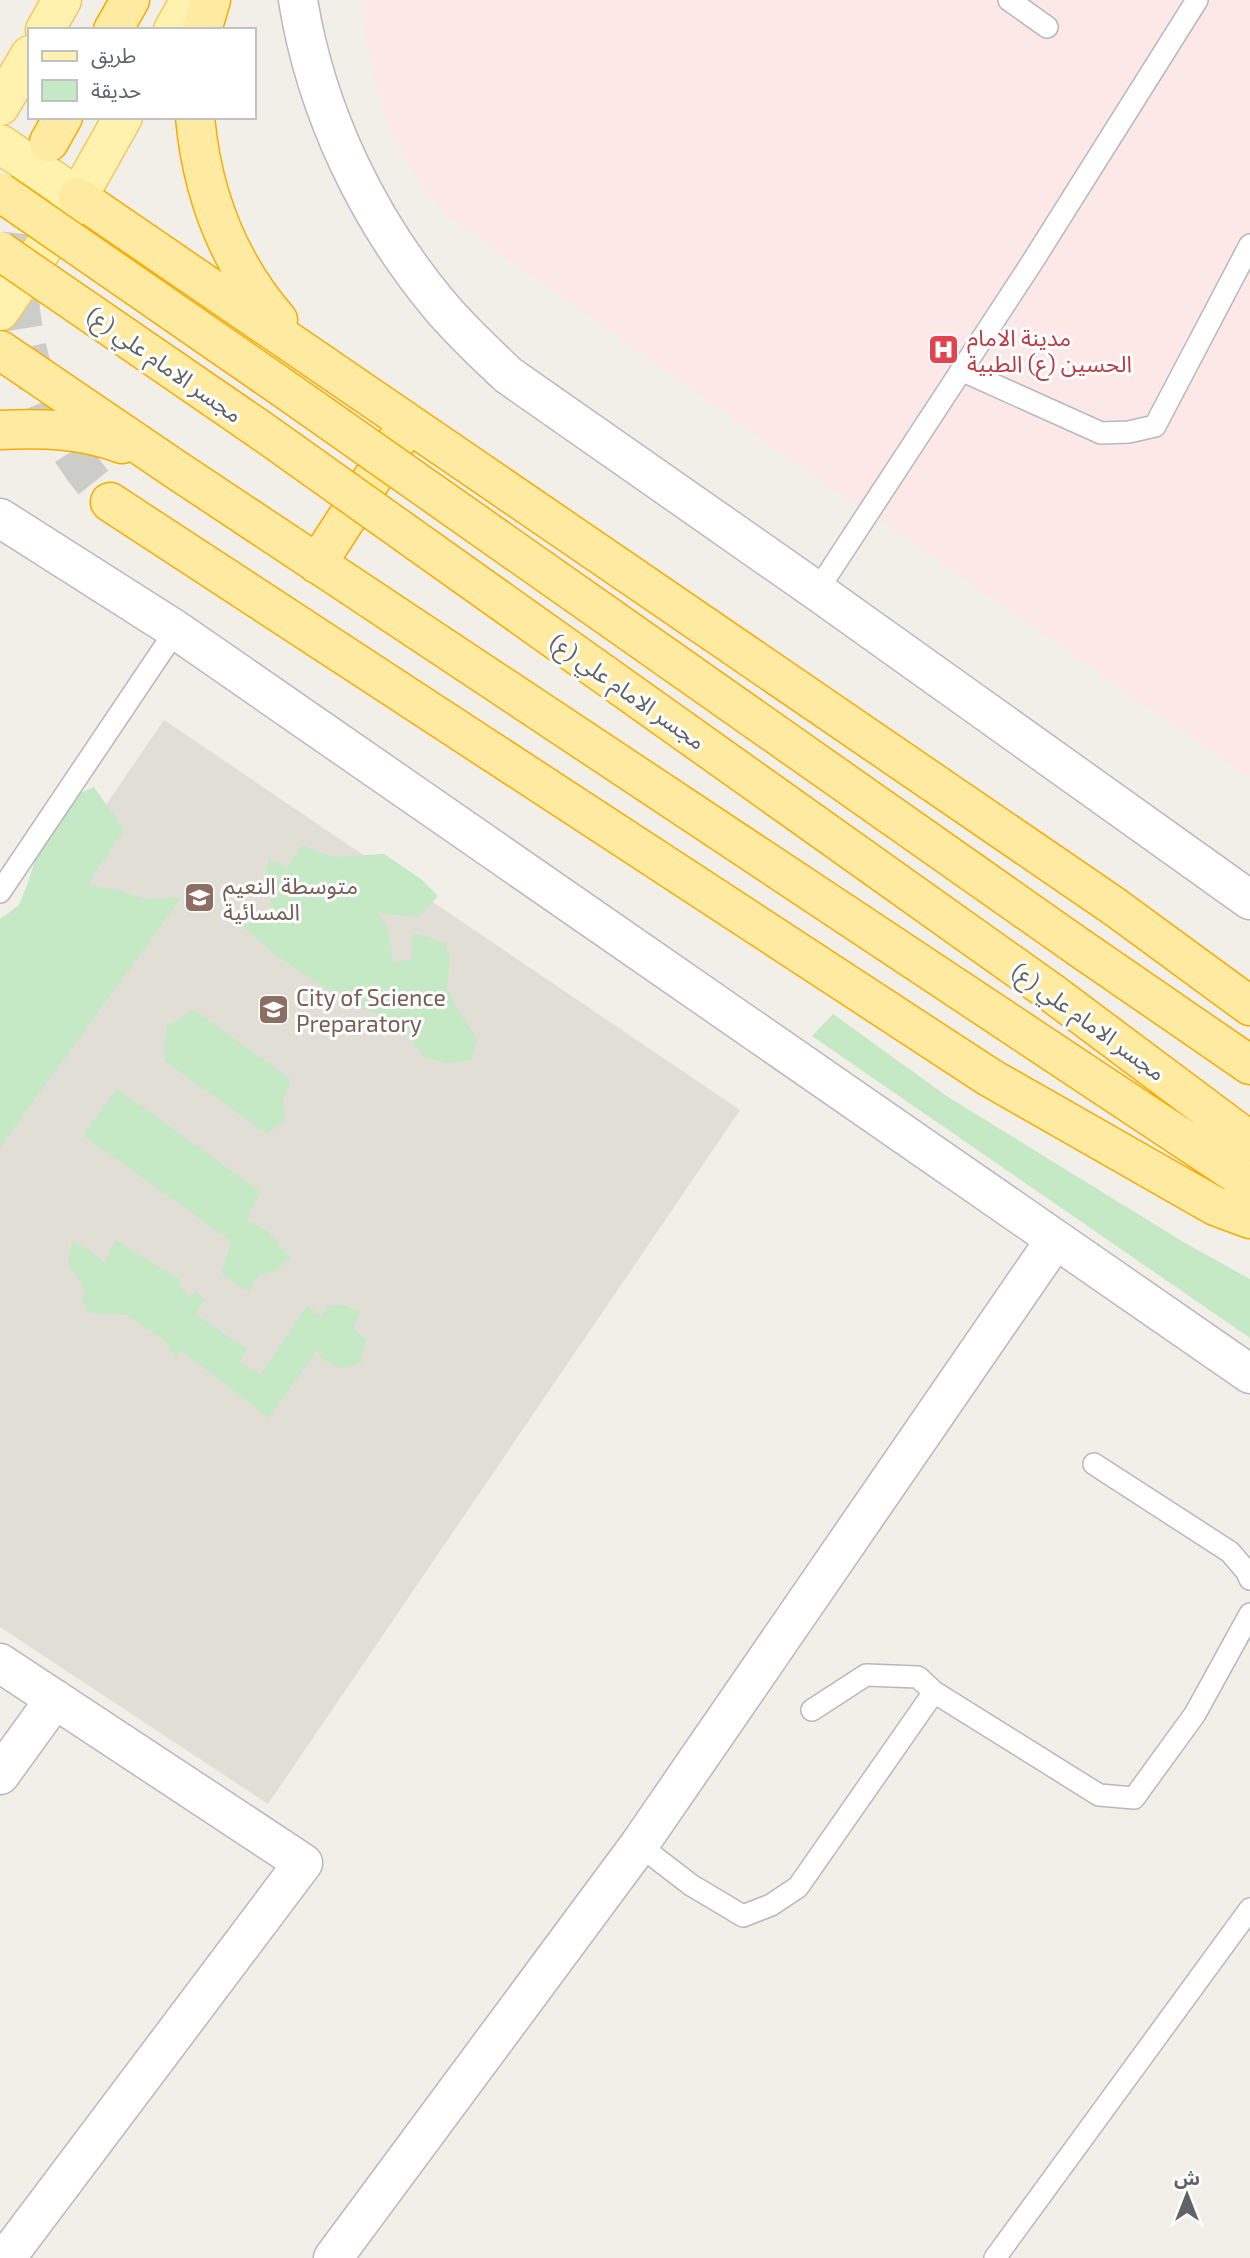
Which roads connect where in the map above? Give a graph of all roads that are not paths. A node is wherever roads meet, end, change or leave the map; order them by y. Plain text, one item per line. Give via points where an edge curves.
1 (62, 0) edge
2 (130, 0) edge
3 (190, 0) edge
4 (211, 0) edge
5 (298, 0) edge
6 (1009, 0) edge
7 (1197, 0) edge
8 (1047, 27) dead end
9 (46, 28) edge
10 (114, 28) edge
11 (174, 28) edge
12 (203, 28) edge
13 (28, 58) edge
14 (0, 106) edge
15 (122, 119) edge
16 (195, 119) edge
17 (0, 144) edge
18 (0, 192) edge
19 (78, 197) junction
20 (1250, 245) edge
21 (0, 251) edge
22 (0, 311) edge
23 (0, 349) edge
24 (322, 363) junction
25 (961, 370) junction
26 (409, 422) junction
27 (0, 430) edge
28 (175, 470) junction
29 (110, 502) tunnel mouth
30 (0, 517) edge
31 (317, 564) junction
32 (817, 591) junction
33 (176, 630) junction
34 (0, 892) edge
35 (1250, 900) edge
36 (1250, 1006) edge
37 (1250, 1065) edge
38 (1250, 1141) edge
39 (1250, 1183) edge
40 (1250, 1219) edge
41 (1055, 1240) junction
42 (1250, 1374) edge
43 (1094, 1464) dead end
44 (1250, 1579) edge
45 (1250, 1614) edge
46 (0, 1663) edge
47 (933, 1692) junction
48 (55, 1699) junction
49 (812, 1710) dead end
50 (0, 1775) edge
51 (639, 1845) junction
52 (1250, 1909) edge
53 (6, 2258) edge
54 (333, 2258) edge
55 (995, 2258) edge

1 - 9 main road
2 - 10 highway
3 - 11 main road
4 - 12 highway
5 - 32 main road via 324,103 362,190 441,307 508,375
6 - 8 lane
7 - 25 lane
13 - 14 main road
15 - 19 main road
16 - 24 highway via 207,191 240,268 263,303
17 - 19 main road
18 - 37 highway, مجسر الامام علي (ع), bridge
19 - 22 main road
19 - 24 highway
20 - 25 lane via 1154,426 1101,433
21 - 38 highway, مجسر الامام علي (ع), bridge via 259,429 1052,993
23 - 28 highway
24 - 26 highway
25 - 32 lane
26 - 31 highway
26 - 36 highway via 1115,907
27 - 28 highway via 48,429 108,439
28 - 31 highway
29 - 40 highway via 989,1077 1215,1206
30 - 33 main road
31 - 39 highway
32 - 35 main road
33 - 34 lane
33 - 41 main road
41 - 42 main road
41 - 51 main road
43 - 44 lane via 1230,1552
45 - 47 lane via 1195,1714 1134,1798 1099,1795
46 - 48 main road
47 - 49 lane via 918,1677 866,1675
47 - 51 lane via 798,1887 771,1905 743,1916 691,1885
48 - 50 main road
48 - 53 main road via 303,1863
51 - 54 main road
52 - 55 lane

